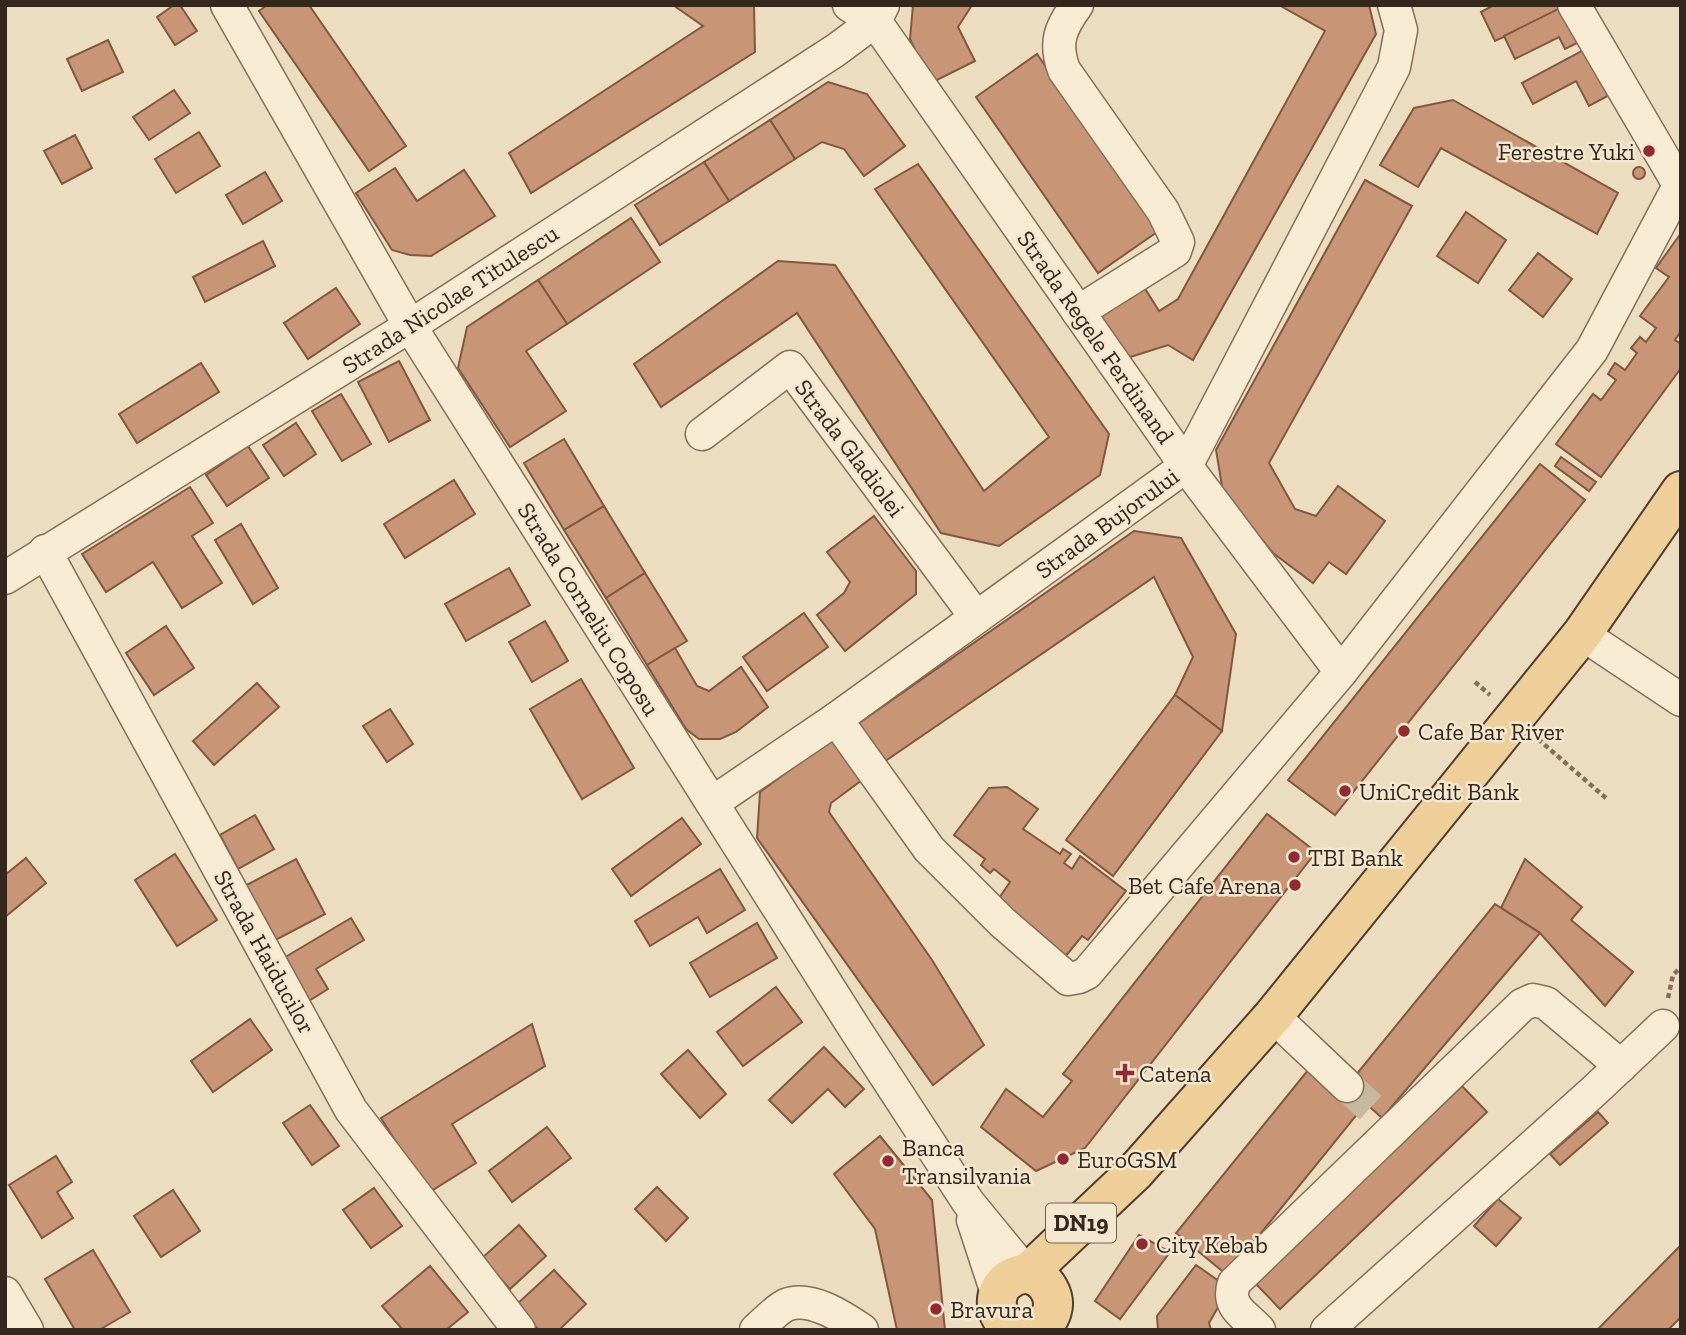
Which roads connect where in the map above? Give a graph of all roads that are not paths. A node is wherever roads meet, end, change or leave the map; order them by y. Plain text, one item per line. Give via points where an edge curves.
1 (227, 5) edge
2 (1077, 5) edge
3 (1394, 5) edge
4 (1574, 5) edge
5 (869, 10) edge
6 (1680, 187) edge
7 (1078, 312) junction
8 (410, 326) junction
9 (702, 434) dead end
10 (1186, 466) junction
11 (1681, 491) edge
12 (45, 551) junction
13 (5, 578) edge
14 (976, 617) junction
15 (1582, 635) junction
16 (1341, 672) junction
17 (1681, 700) edge
18 (836, 719) junction
19 (712, 803) junction
20 (1273, 1016) junction
21 (1662, 1026) dead end
22 (1620, 1066) junction
23 (1347, 1086) tunnel mouth
24 (5, 1293) edge
25 (1026, 1311) edge
26 (27, 1330) edge
27 (519, 1330) edge
28 (756, 1330) edge
29 (862, 1330) edge
30 (1259, 1330) edge
31 (1327, 1330) edge

1 - 8 street, Strada Corneliu Coposu
2 - 7 street via 1059,34 1058,54 1064,71 1163,211 1178,242 1175,251
3 - 10 street, Strada Bujorului via 1401,30 1394,67
4 - 6 street
5 - 7 street, Strada Regele Ferdinand
5 - 8 street, Strada Nicolae Titulescu via 836,50
6 - 16 street via 1592,350
7 - 10 street, Strada Regele Ferdinand
8 - 12 street, Strada Nicolae Titulescu
8 - 19 street, Strada Corneliu Coposu
9 - 14 street, Strada Gladiolei via 790,367
10 - 14 street, Strada Bujorului
10 - 16 street, Strada Regele Ferdinand
11 - 15 main road, DN19
12 - 13 street, Strada Nicolae Titulescu
12 - 27 street, Strada Haiducilor via 351,1110
14 - 18 street, Strada Bujorului
15 - 17 street
15 - 20 main road, DN19
16 - 18 street via 1087,973 1068,979 929,849
18 - 19 street, Strada Bujorului
19 - 25 street, Strada Corneliu Coposu via 968,1202
20 - 23 street
20 - 25 main road, DN19 via 1135,1172
21 - 22 street
22 - 30 street via 1546,1003 1533,1000 1521,1004 1391,1119 1234,1283 1233,1303
22 - 31 street
24 - 26 street
28 - 29 street via 786,1305 806,1302

